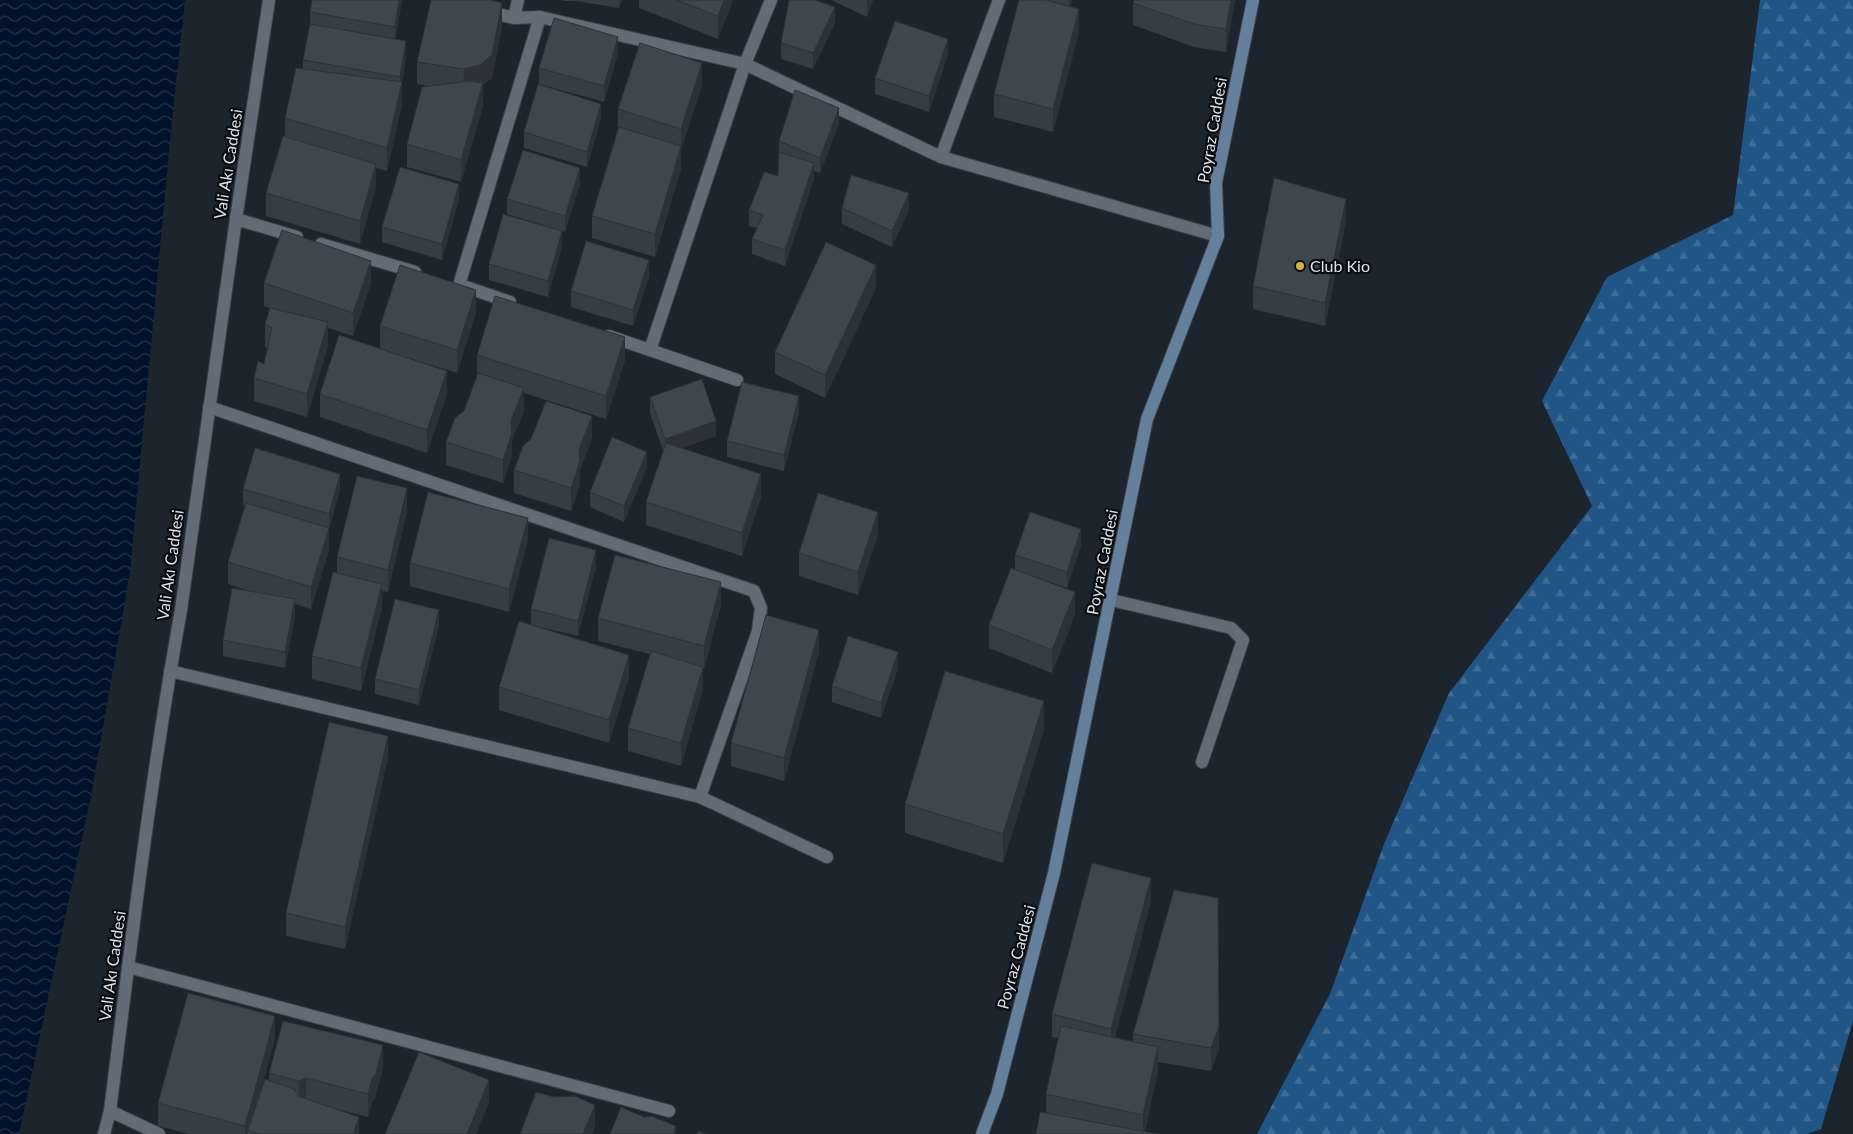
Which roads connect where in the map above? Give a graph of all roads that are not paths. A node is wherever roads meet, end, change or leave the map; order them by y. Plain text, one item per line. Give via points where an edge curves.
1 (269, 0) edge
2 (518, 0) edge
3 (770, 0) edge
4 (999, 0) edge
5 (1253, 0) edge
6 (478, 9) edge
7 (540, 17) junction
8 (514, 18) junction
9 (745, 64) junction
10 (940, 157) junction
11 (236, 219) junction
12 (1218, 236) junction
13 (431, 277) edge
14 (523, 307) edge
15 (595, 332) edge
16 (650, 350) junction
17 (737, 380) dead end
18 (209, 407) junction
19 (1111, 600) junction
20 (170, 671) junction
21 (1202, 762) dead end
22 (700, 796) junction
23 (827, 857) dead end
24 (128, 967) junction
25 (110, 1111) junction
26 (668, 1111) dead end
27 (104, 1134) edge
28 (159, 1134) edge
29 (982, 1134) edge

1 - 11 street, Vali Akı Caddesi
2 - 8 street
3 - 9 street
4 - 10 street
5 - 12 street, Poyraz Caddesi via 1216,183
6 - 8 street
7 - 8 street
7 - 9 street
7 - 14 street via 454,284
9 - 10 street
9 - 16 street
10 - 12 street
11 - 13 street
11 - 18 street, Vali Akı Caddesi
12 - 19 street, Poyraz Caddesi via 1147,419
15 - 16 street
16 - 17 street
18 - 20 street, Vali Akı Caddesi
18 - 22 street via 754,591 761,608 758,631
19 - 21 street via 1231,628 1243,640
19 - 29 street, Poyraz Caddesi via 1054,873 997,1094
20 - 22 street
20 - 24 street, Vali Akı Caddesi
22 - 23 street
24 - 25 street, Vali Akı Caddesi
24 - 26 street
25 - 27 street, Vali Akı Caddesi
25 - 28 street

